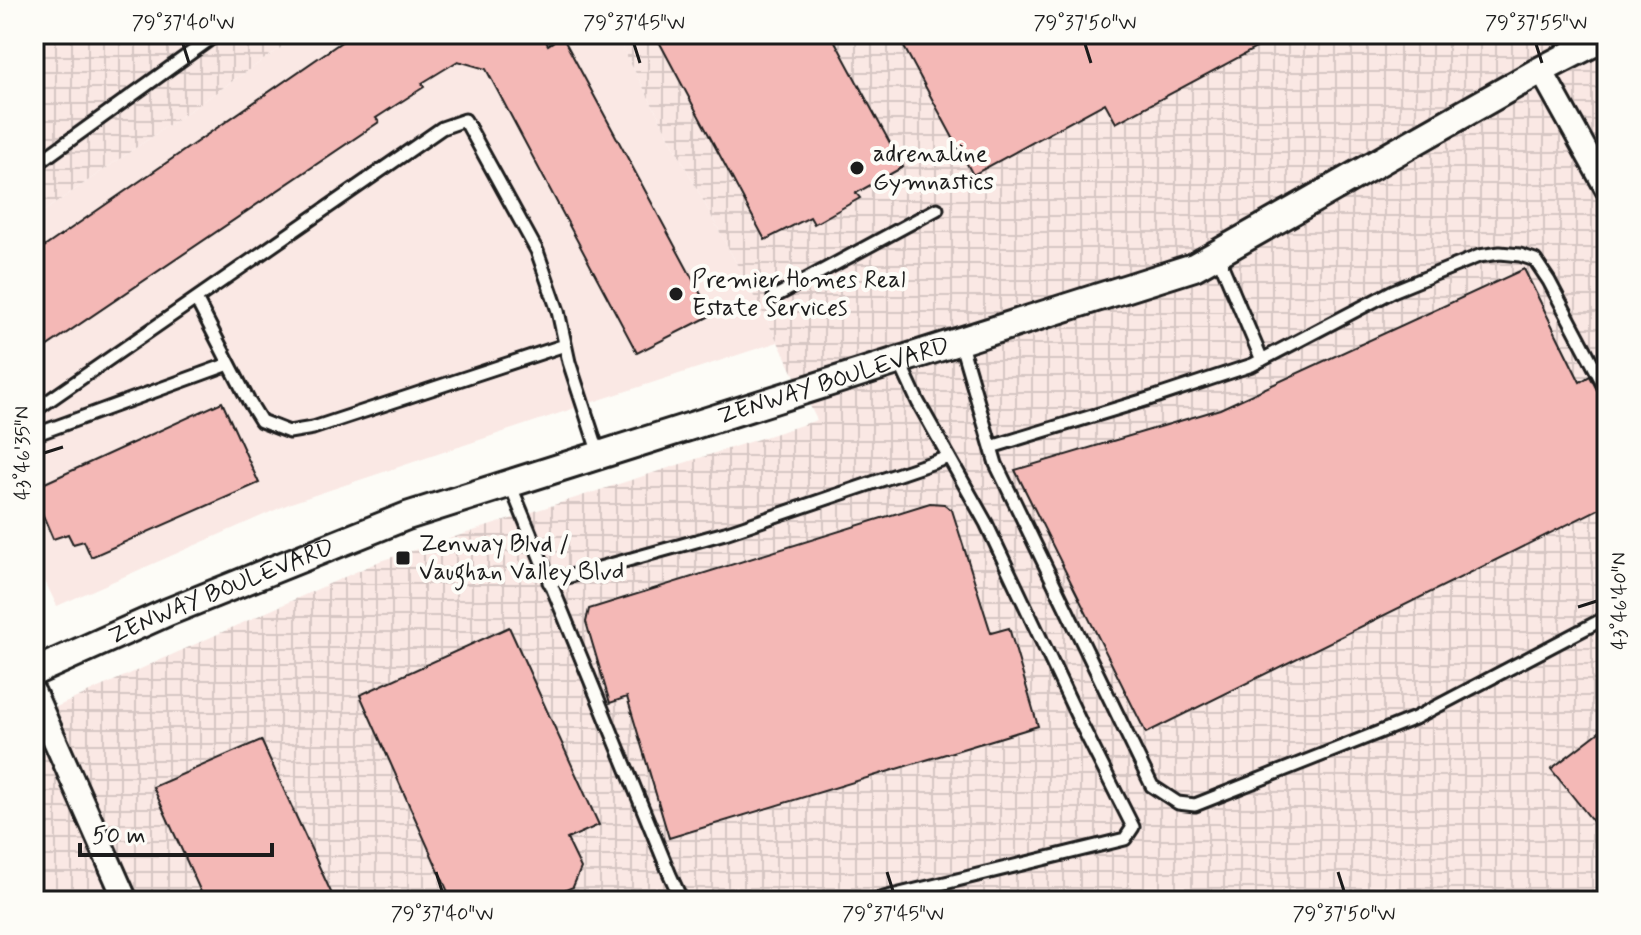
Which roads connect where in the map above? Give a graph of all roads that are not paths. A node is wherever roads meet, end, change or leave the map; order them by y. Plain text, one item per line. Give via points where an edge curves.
1 (217, 34) edge
2 (1607, 36) edge
3 (1541, 70) junction
4 (34, 166) edge
5 (1607, 189) edge
6 (937, 209) dead end
7 (1217, 254) junction
8 (774, 297) dead end
9 (196, 299) junction
10 (960, 341) junction
11 (565, 345) junction
12 (899, 360) junction
13 (1262, 360) junction
14 (229, 364) junction
15 (1607, 391) edge
16 (34, 411) edge
17 (34, 435) edge
18 (991, 447) junction
19 (599, 455) junction
20 (949, 457) junction
21 (510, 483) junction
22 (549, 582) junction
23 (1607, 617) edge
24 (34, 672) edge
25 (34, 693) edge
26 (126, 901) edge
27 (682, 901) edge
28 (871, 901) edge

1 - 4 lane
2 - 3 street, ZENWAY BOULEVARD
3 - 5 street
3 - 7 street, ZENWAY BOULEVARD
6 - 8 lane
7 - 10 street, ZENWAY BOULEVARD via 1194,267
7 - 13 lane
9 - 11 lane via 442,128 465,120 537,251
9 - 14 lane
9 - 16 lane
10 - 12 street, ZENWAY BOULEVARD
10 - 18 lane
11 - 14 lane via 289,432 261,421
11 - 19 lane
12 - 19 street, ZENWAY BOULEVARD
12 - 20 lane
13 - 15 lane via 1393,291 1479,256 1500,253 1535,260
13 - 18 lane
14 - 17 lane
18 - 23 lane via 1152,786 1178,803 1195,805 1415,718
19 - 21 street, ZENWAY BOULEVARD
20 - 22 lane via 725,533
20 - 28 lane via 1133,827 1125,839
21 - 22 lane
21 - 24 street, ZENWAY BOULEVARD via 392,521
22 - 27 lane
25 - 26 street

